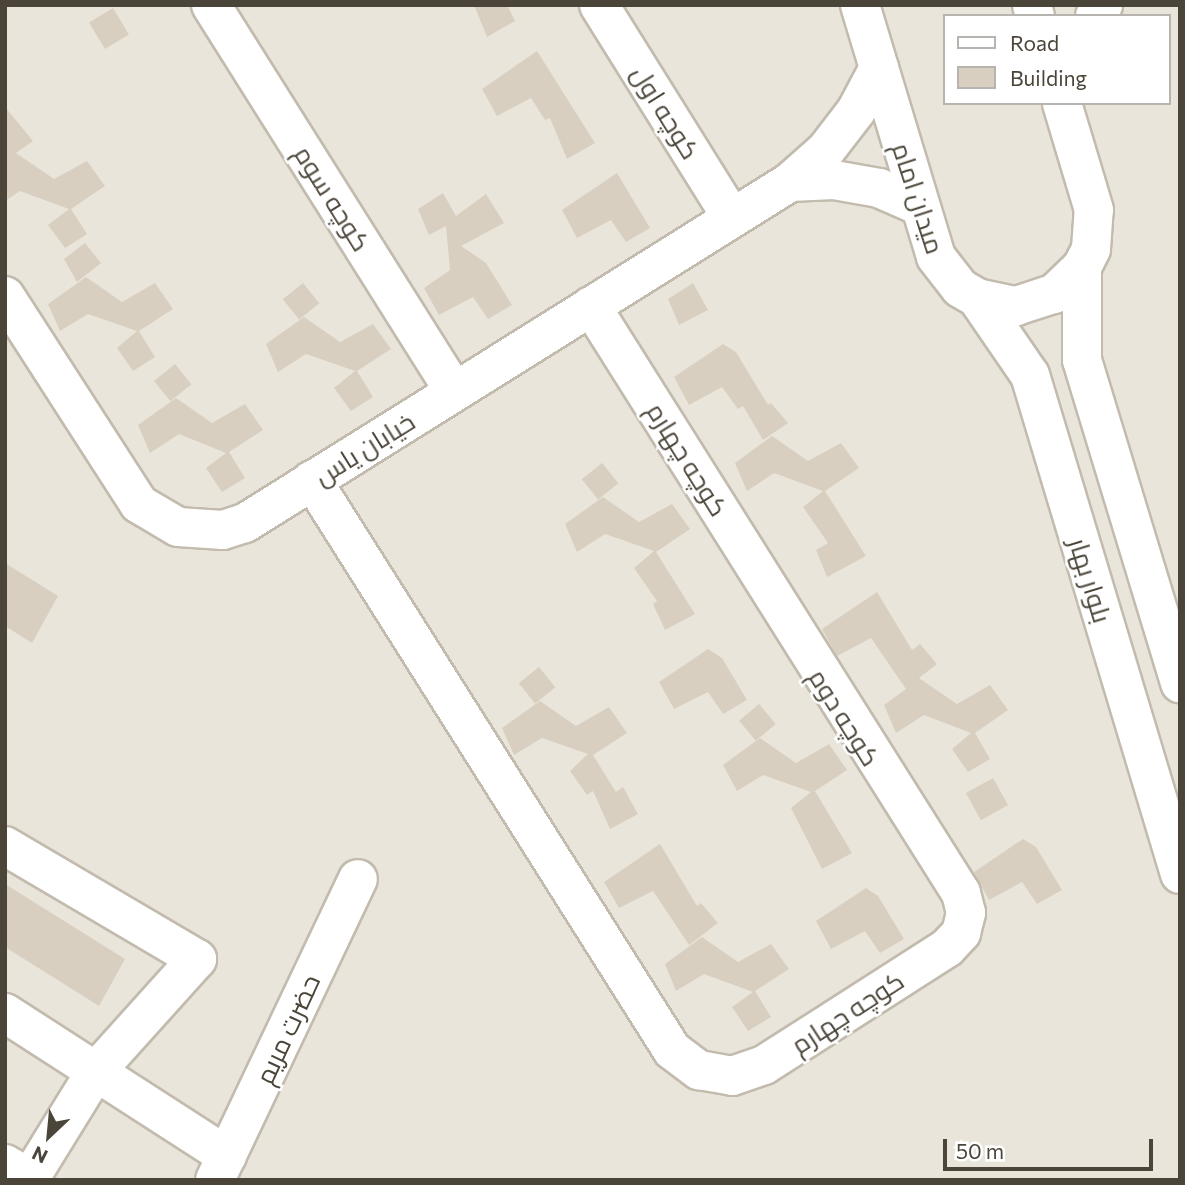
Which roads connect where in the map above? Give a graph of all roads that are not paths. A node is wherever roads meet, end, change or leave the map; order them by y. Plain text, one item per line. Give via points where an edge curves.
1 (211, 5) edge
2 (599, 5) edge
3 (860, 5) edge
4 (878, 68) junction
5 (1063, 105) edge
6 (790, 182) junction
7 (920, 206) junction
8 (732, 218) junction
9 (1082, 267) junction
10 (5, 296) edge
11 (977, 298) junction
12 (591, 306) junction
13 (454, 391) junction
14 (312, 480) junction
15 (1180, 683) edge
16 (5, 846) edge
17 (1180, 874) edge
18 (358, 879) dead end
19 (5, 1013) edge
20 (96, 1071) junction
21 (5, 1164) edge
22 (221, 1168) edge

1 - 13 street, کوچه سوم
2 - 8 street, کوچه اول
3 - 4 street, میدان امام
4 - 6 street, خیابان یاس via 856,111
4 - 7 street, میدان امام
5 - 9 street, میدان امام via 1094,210 1091,249
6 - 7 street via 834,180 879,188
6 - 8 street, خیابان یاس
7 - 11 street, میدان امام via 946,274
8 - 12 street, خیابان یاس
9 - 11 street, میدان امام via 1070,283 1036,302 996,304
9 - 15 street via 1082,359
10 - 14 street, خیابان یاس via 125,486 157,518 189,529 223,530 245,523
11 - 17 street, بلوار بهار via 1030,375
12 - 13 street, خیابان یاس
12 - 14 street, کوچه چهارم via 961,893 966,913 961,933 947,948 764,1065 732,1076 699,1070 673,1050
13 - 14 street, خیابان یاس
16 - 20 street via 197,959
18 - 22 street, حضرت مریم
19 - 20 street
20 - 21 street via 30,1178
20 - 22 street

